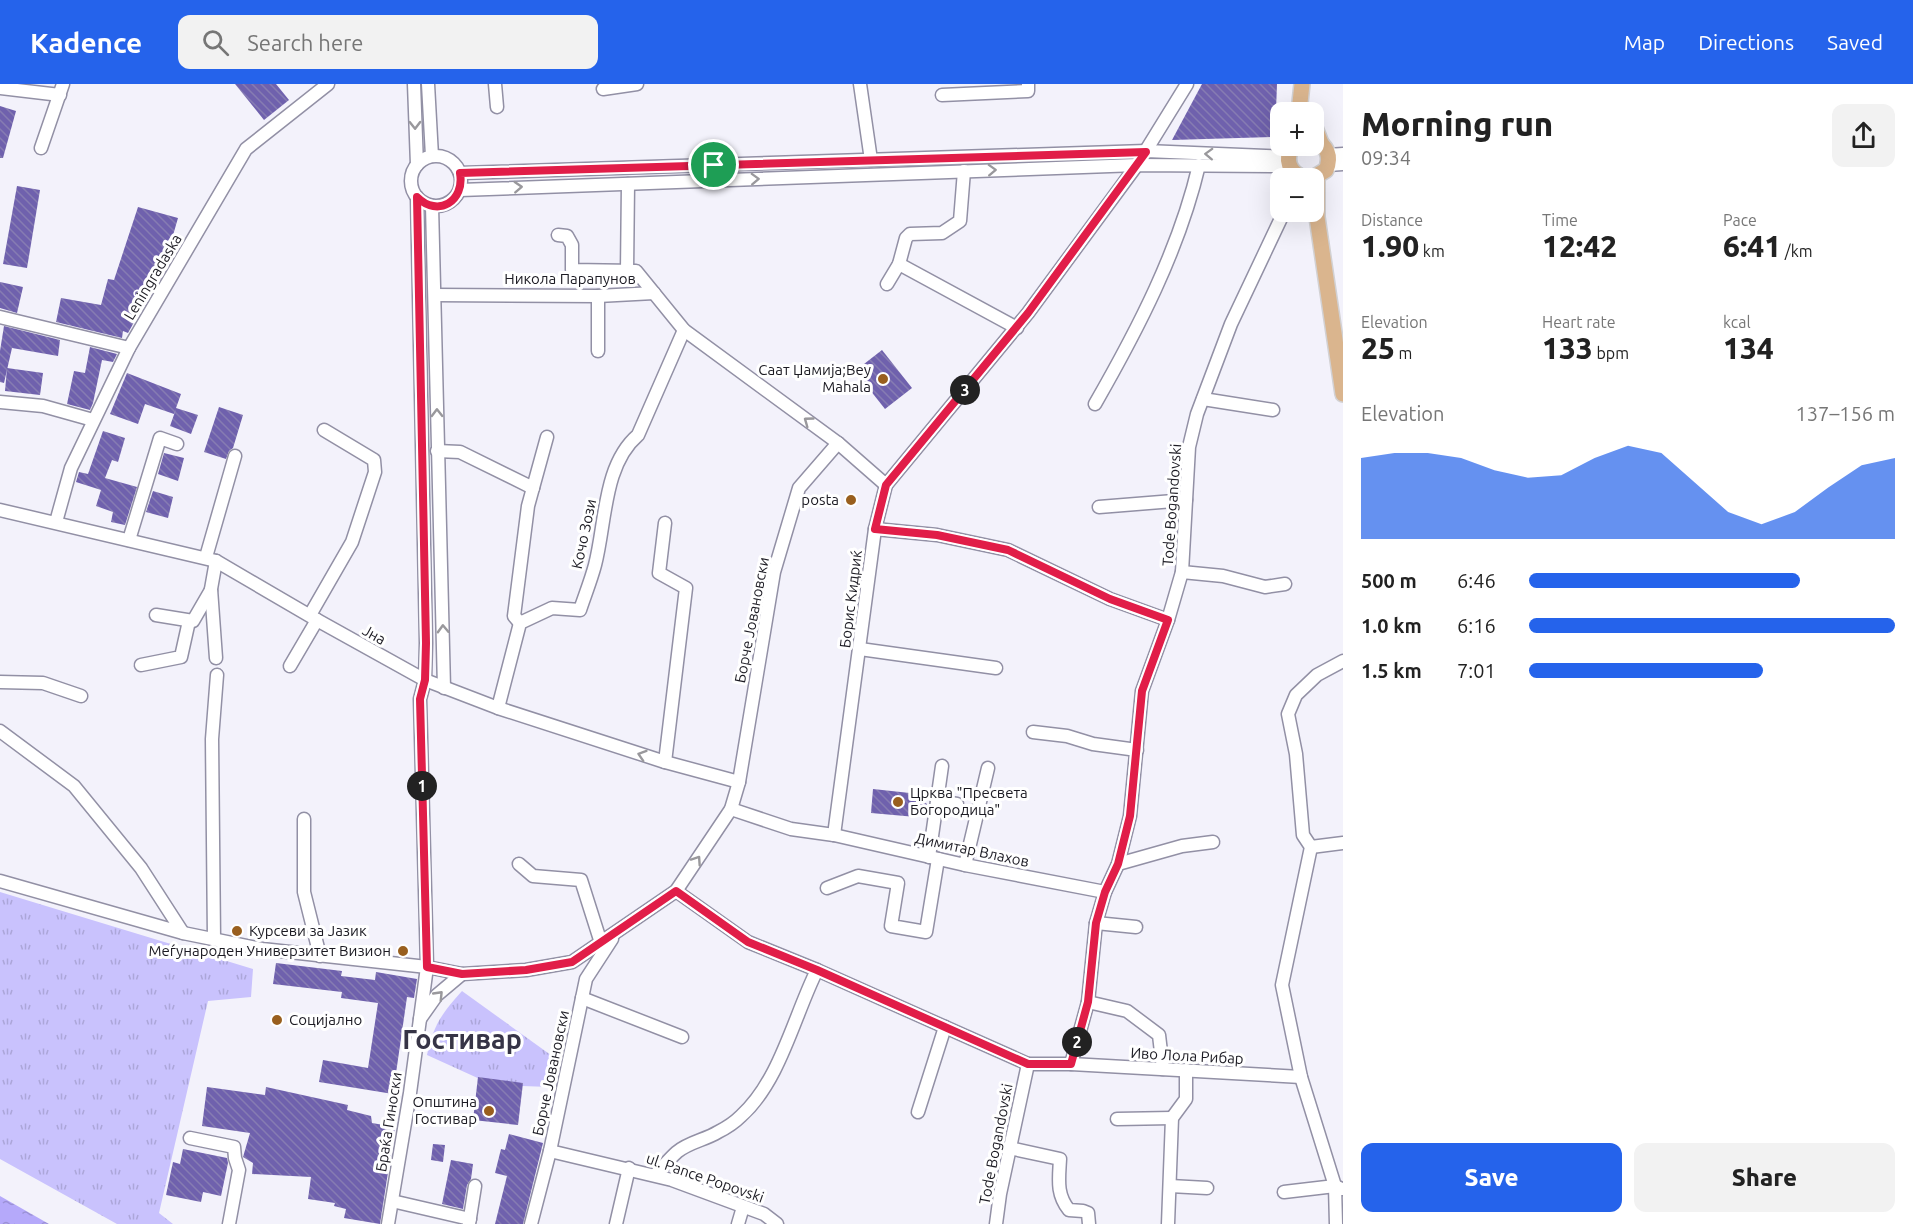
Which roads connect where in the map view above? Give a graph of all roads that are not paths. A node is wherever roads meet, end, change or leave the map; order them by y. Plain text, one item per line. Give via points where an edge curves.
1 (328, 84) edge
2 (414, 84) edge
3 (428, 84) edge
4 (495, 84) edge
5 (637, 84) edge
6 (860, 84) edge
7 (1028, 84) edge
8 (1187, 84) edge
9 (0, 88) edge
10 (994, 88) edge
11 (603, 89) dead end
12 (62, 90) edge
13 (942, 95) dead end
14 (497, 107) dead end
15 (41, 148) dead end
16 (1146, 152) junction
17 (1330, 153) edge
18 (432, 156) junction
19 (871, 160) junction
20 (417, 165) junction
21 (1137, 165) junction
22 (1199, 165) junction
23 (1298, 165) edge
24 (963, 171) junction
25 (460, 173) junction
26 (628, 184) junction
27 (460, 190) junction
28 (417, 197) junction
29 (432, 206) junction
30 (1279, 222) edge
31 (1318, 222) edge
32 (558, 236) dead end
33 (899, 264) junction
34 (627, 271) junction
35 (887, 284) dead end
36 (654, 293) junction
37 (435, 295) junction
38 (598, 296) junction
39 (0, 317) edge
40 (1337, 318) edge
41 (1017, 328) junction
42 (684, 330) junction
43 (129, 348) junction
44 (598, 351) dead end
45 (1343, 394) edge
46 (1203, 399) junction
47 (0, 402) edge
48 (1095, 404) dead end
49 (1273, 410) dead end
50 (93, 420) junction
51 (324, 430) dead end
52 (547, 437) dead end
53 (838, 443) junction
54 (177, 444) dead end
55 (437, 451) junction
56 (235, 456) dead end
57 (886, 485) junction
58 (533, 488) junction
59 (1186, 500) junction
60 (1098, 507) dead end
61 (0, 510) edge
62 (56, 522) junction
63 (665, 523) dead end
64 (875, 529) junction
65 (129, 540) junction
66 (211, 559) junction
67 (1182, 572) junction
68 (1285, 584) dead end
69 (211, 589) junction
70 (156, 615) dead end
71 (313, 618) junction
72 (1168, 620) junction
73 (189, 621) junction
74 (520, 623) junction
75 (860, 650) junction
76 (216, 658) dead end
77 (1343, 661) edge
78 (141, 665) dead end
79 (290, 666) dead end
80 (996, 668) dead end
81 (217, 675) dead end
82 (425, 680) junction
83 (0, 682) edge
84 (444, 688) junction
85 (81, 696) dead end
86 (498, 708) junction
87 (0, 730) edge
88 (1033, 732) dead end
89 (1137, 750) junction
90 (665, 762) junction
91 (942, 766) dead end
92 (988, 768) dead end
93 (739, 782) junction
94 (937, 801) junction
95 (957, 804) dead end
96 (731, 809) junction
97 (304, 819) dead end
98 (834, 835) junction
99 (1213, 842) dead end
100 (1343, 843) edge
101 (1311, 848) junction
102 (934, 858) junction
103 (519, 864) dead end
104 (1118, 864) junction
105 (965, 865) junction
106 (0, 881) edge
107 (827, 888) dead end
108 (676, 891) junction
109 (1105, 892) junction
110 (1096, 923) junction
111 (1136, 927) dead end
112 (183, 933) junction
113 (614, 935) junction
114 (214, 939) junction
115 (601, 943) junction
116 (320, 956) junction
117 (572, 962) junction
118 (427, 967) junction
119 (817, 970) junction
120 (462, 974) junction
121 (586, 979) junction
122 (582, 998) junction
123 (1088, 1002) junction
124 (419, 1020) junction
125 (945, 1028) junction
126 (682, 1037) dead end
127 (1028, 1064) junction
128 (1071, 1064) junction
129 (919, 1067) dead end
130 (1163, 1069) junction
131 (1186, 1070) junction
132 (932, 1071) junction
133 (1301, 1077) junction
134 (918, 1112) dead end
135 (1172, 1118) junction
136 (1117, 1119) dead end
137 (190, 1138) dead end
138 (1009, 1148) junction
139 (550, 1151) junction
140 (629, 1168) junction
141 (655, 1175) junction
142 (475, 1186) dead end
143 (1170, 1186) junction
144 (1207, 1188) dead end
145 (1339, 1188) edge
146 (1284, 1192) dead end
147 (392, 1201) junction
148 (743, 1207) junction
149 (470, 1221) edge
150 (229, 1224) edge
151 (388, 1224) edge
152 (531, 1224) edge
153 (616, 1224) edge
154 (738, 1224) edge
155 (777, 1224) edge
156 (996, 1224) edge
157 (1089, 1224) edge
158 (1168, 1224) edge
159 (1336, 1224) edge

1 - 43 street, Leningradaska via 246,149
2 -> 20 street, Браќа Гиноски
3 - 18 street
4 - 14 street
5 - 11 street
6 - 19 street
7 - 10 street via 1028,91
8 - 16 street
9 - 12 street
10 - 13 street
12 - 15 street
16 - 19 street
16 - 21 street, Борис Кидриќ
23 -> 16 street
17 - 23 main road via 1322,174
18 - 20 street
18 - 25 street via 449,160
19 - 25 street
20 - 28 street, Браќа Гиноски via 411,182
21 - 22 street
24 -> 21 street
21 - 41 street, Борис Кидриќ
22 - 23 street
22 - 48 street via 1181,225 1138,329
26 -> 24 street
24 - 33 street via 960,221 942,233 910,234
25 - 27 street
27 -> 26 street
26 - 34 street
27 - 29 street via 449,203
28 - 29 street
28 - 82 street, Браќа Гиноски
29 - 37 street
30 - 46 street, Tode Bogandovski via 1231,324
31 - 40 main road
32 - 34 street via 567,236 572,245 572,270
33 - 35 street
33 - 41 street
34 - 36 street via 636,271
36 - 38 street, Никола Парапунов
36 - 42 street, Никола Парапунов
37 - 38 street, Никола Парапунов
55 -> 37 street
38 - 44 street
39 - 43 street
40 - 45 main road
41 - 57 street, Борис Кидриќ
53 -> 42 street, Никола Парапунов
42 - 74 street, Кочо Зози via 638,435 620,455 604,508 595,564 580,610 552,608
43 - 50 street, Leningradaska
46 - 49 street
46 - 59 street, Tode Bogandovski via 1189,447
47 - 50 street via 43,406
50 - 62 street, Leningradaska via 71,468
51 - 71 street via 374,459 375,472 352,542
52 - 58 street
53 - 57 street, Никола Парапунов
53 - 93 street, Борче Јовановски via 799,488 774,572
54 - 65 street via 160,438
55 - 58 street via 460,452
84 -> 55 street
56 - 66 street
57 - 64 street, Борис Кидриќ
58 - 74 street via 514,616
59 - 60 street
59 - 67 street, Tode Bogandovski
61 - 62 street, Јна
62 - 65 street, Јна
63 - 90 street via 660,573 686,588
64 - 72 street via 937,535 1008,550 1110,599
64 - 75 street, Борис Кидриќ
65 - 66 street, Јна
66 - 69 street
66 - 71 street, Јна
67 - 68 street via 1265,586
67 - 72 street, Tode Bogandovski
69 - 73 street via 193,621
69 - 76 street
70 - 73 street
71 - 79 street
71 - 82 street, Јна
72 - 89 street, Tode Bogandovski via 1142,691
73 - 78 street via 181,657
74 - 86 street
75 - 80 street
75 - 98 street, Борис Кидриќ
77 - 101 street via 1317,675 1296,695 1288,714 1296,754 1303,835
81 - 114 street via 212,739
82 - 84 street, Јна
82 - 118 street, Браќа Гиноски via 420,699
83 - 85 street via 42,683
84 - 86 street, Јна
90 -> 86 street, Јна
87 - 112 street via 74,786 141,868
88 - 89 street
89 - 104 street, Tode Bogandovski via 1130,816
90 - 93 street, Јна
91 - 94 street
92 - 105 street
93 - 96 street, Борче Јовановски
94 - 95 street
94 - 102 street
96 - 98 street, Димитар Влахов via 791,829
108 -> 96 street, Борче Јовановски
97 - 116 street via 304,892
98 - 102 street, Димитар Влахов
99 - 104 street via 1182,846
100 - 101 street
101 - 133 street via 1282,985
102 - 105 street, Димитар Влахов
102 - 107 street via 926,932 891,926 898,883 858,876
103 - 115 street via 533,876 581,880
104 - 109 street, Tode Bogandovski
105 - 109 street, Димитар Влахов
106 - 112 street
108 - 113 street
108 - 119 street via 748,942
109 - 110 street, Tode Bogandovski
110 - 111 street
110 - 123 street, Tode Bogandovski
112 - 114 street
113 - 115 street
113 - 121 street, Борче Јовановски
114 - 116 street
115 - 117 street
116 - 118 street
117 - 120 street
117 - 121 street
118 - 120 street
118 - 124 street, Браќа Гиноски
119 - 125 street
119 - 141 street via 787,1044 758,1097 741,1116 718,1132 678,1151
124 -> 120 street via 438,995
121 - 122 street, Борче Јовановски
122 - 126 street
122 - 139 street, Борче Јовановски
123 - 128 street, Tode Bogandovski
123 - 130 street via 1127,1011 1159,1035
124 - 147 street, Браќа Гиноски
125 - 127 street
125 - 132 street
127 - 128 street
127 - 138 street, Tode Bogandovski
128 - 130 street, Иво Лола Рибар
129 - 132 street
130 - 131 street, Иво Лола Рибар
131 - 133 street, Иво Лола Рибар
131 - 135 street via 1186,1099
132 - 134 street
133 - 145 street
135 - 136 street
135 - 143 street
137 - 150 street via 234,1147 239,1170
138 - 156 street, Tode Bogandovski
138 - 157 street via 1060,1159 1061,1200 1069,1210 1088,1213
139 - 140 street, ul. Pance Popovski
139 - 152 street, Борче Јовановски
140 - 141 street, ul. Pance Popovski
140 - 153 street
141 - 148 street, ul. Pance Popovski
142 - 149 street
143 - 144 street
143 - 158 street
145 - 146 street
145 - 159 street
147 - 149 street
147 - 151 street, Браќа Гиноски
148 - 154 street
148 - 155 street, ul. Pance Popovski via 764,1214

